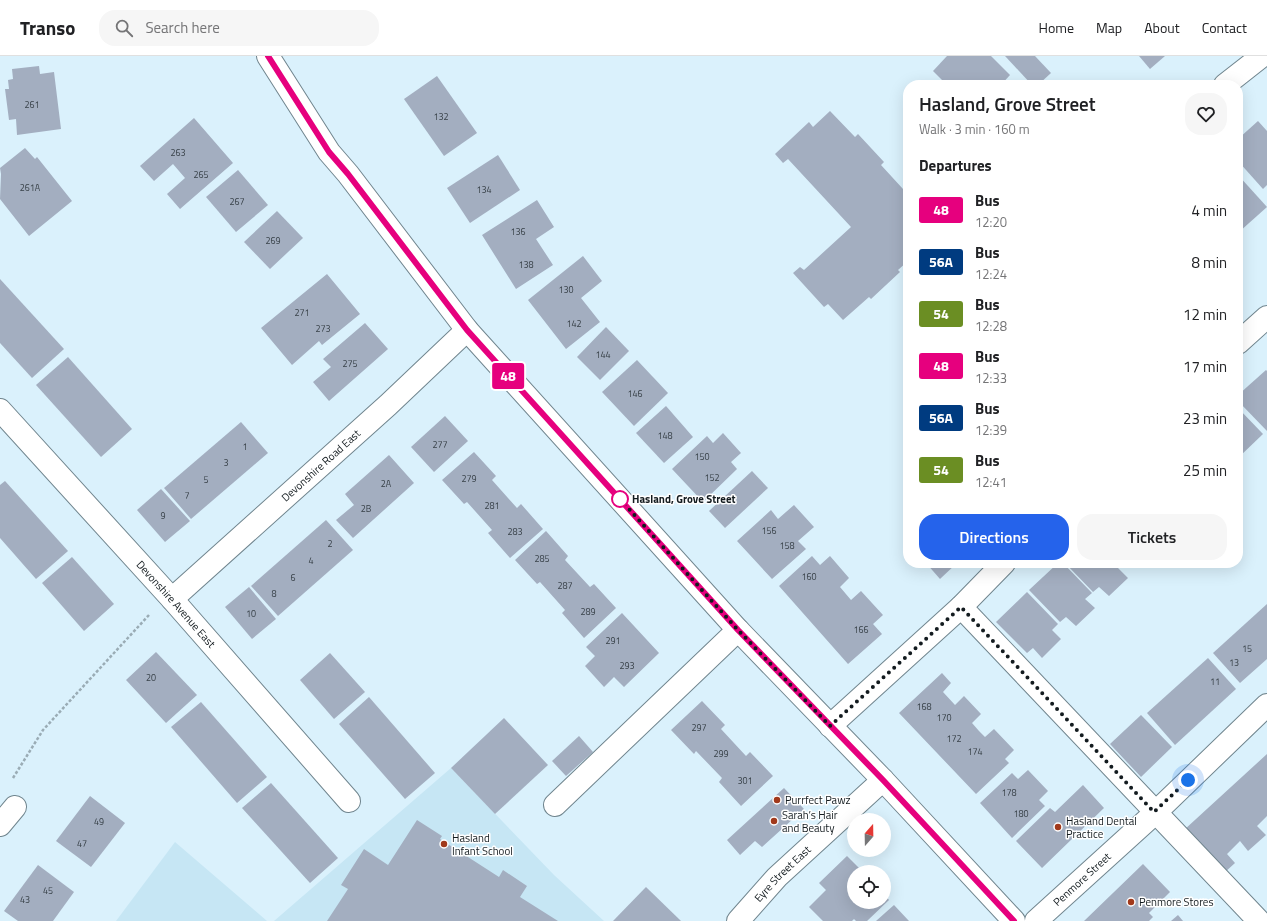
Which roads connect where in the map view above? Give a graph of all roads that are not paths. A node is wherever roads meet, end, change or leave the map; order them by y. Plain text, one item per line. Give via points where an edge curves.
1 (268, 56) edge
2 (1262, 56) edge
3 (1232, 80) edge
4 (1267, 317) edge
5 (467, 330) junction
6 (1243, 339) edge
7 (0, 410) edge
8 (999, 568) edge
9 (172, 599) junction
10 (961, 607) junction
11 (738, 630) junction
12 (1267, 705) edge
13 (830, 726) junction
14 (883, 780) junction
15 (349, 801) dead end
16 (555, 804) dead end
17 (15, 807) road end
18 (1154, 812) junction
19 (0, 825) edge
20 (738, 921) edge
21 (1014, 921) edge
22 (1036, 921) edge
23 (1259, 921) edge

1 - 5 street via 329,152
2 - 3 street
4 - 6 street
5 - 9 street, Devonshire Road East via 388,405
5 - 11 street
7 - 9 street, Devonshire Avenue East
8 - 10 street
9 - 15 street, Devonshire Avenue East
10 - 13 street
10 - 18 street
11 - 13 street
11 - 16 street
12 - 18 street, Penmore Street
13 - 14 street
14 - 20 street, Eyre Street East via 777,877
14 - 21 street
17 - 19 street
18 - 22 street, Penmore Street
18 - 23 street

